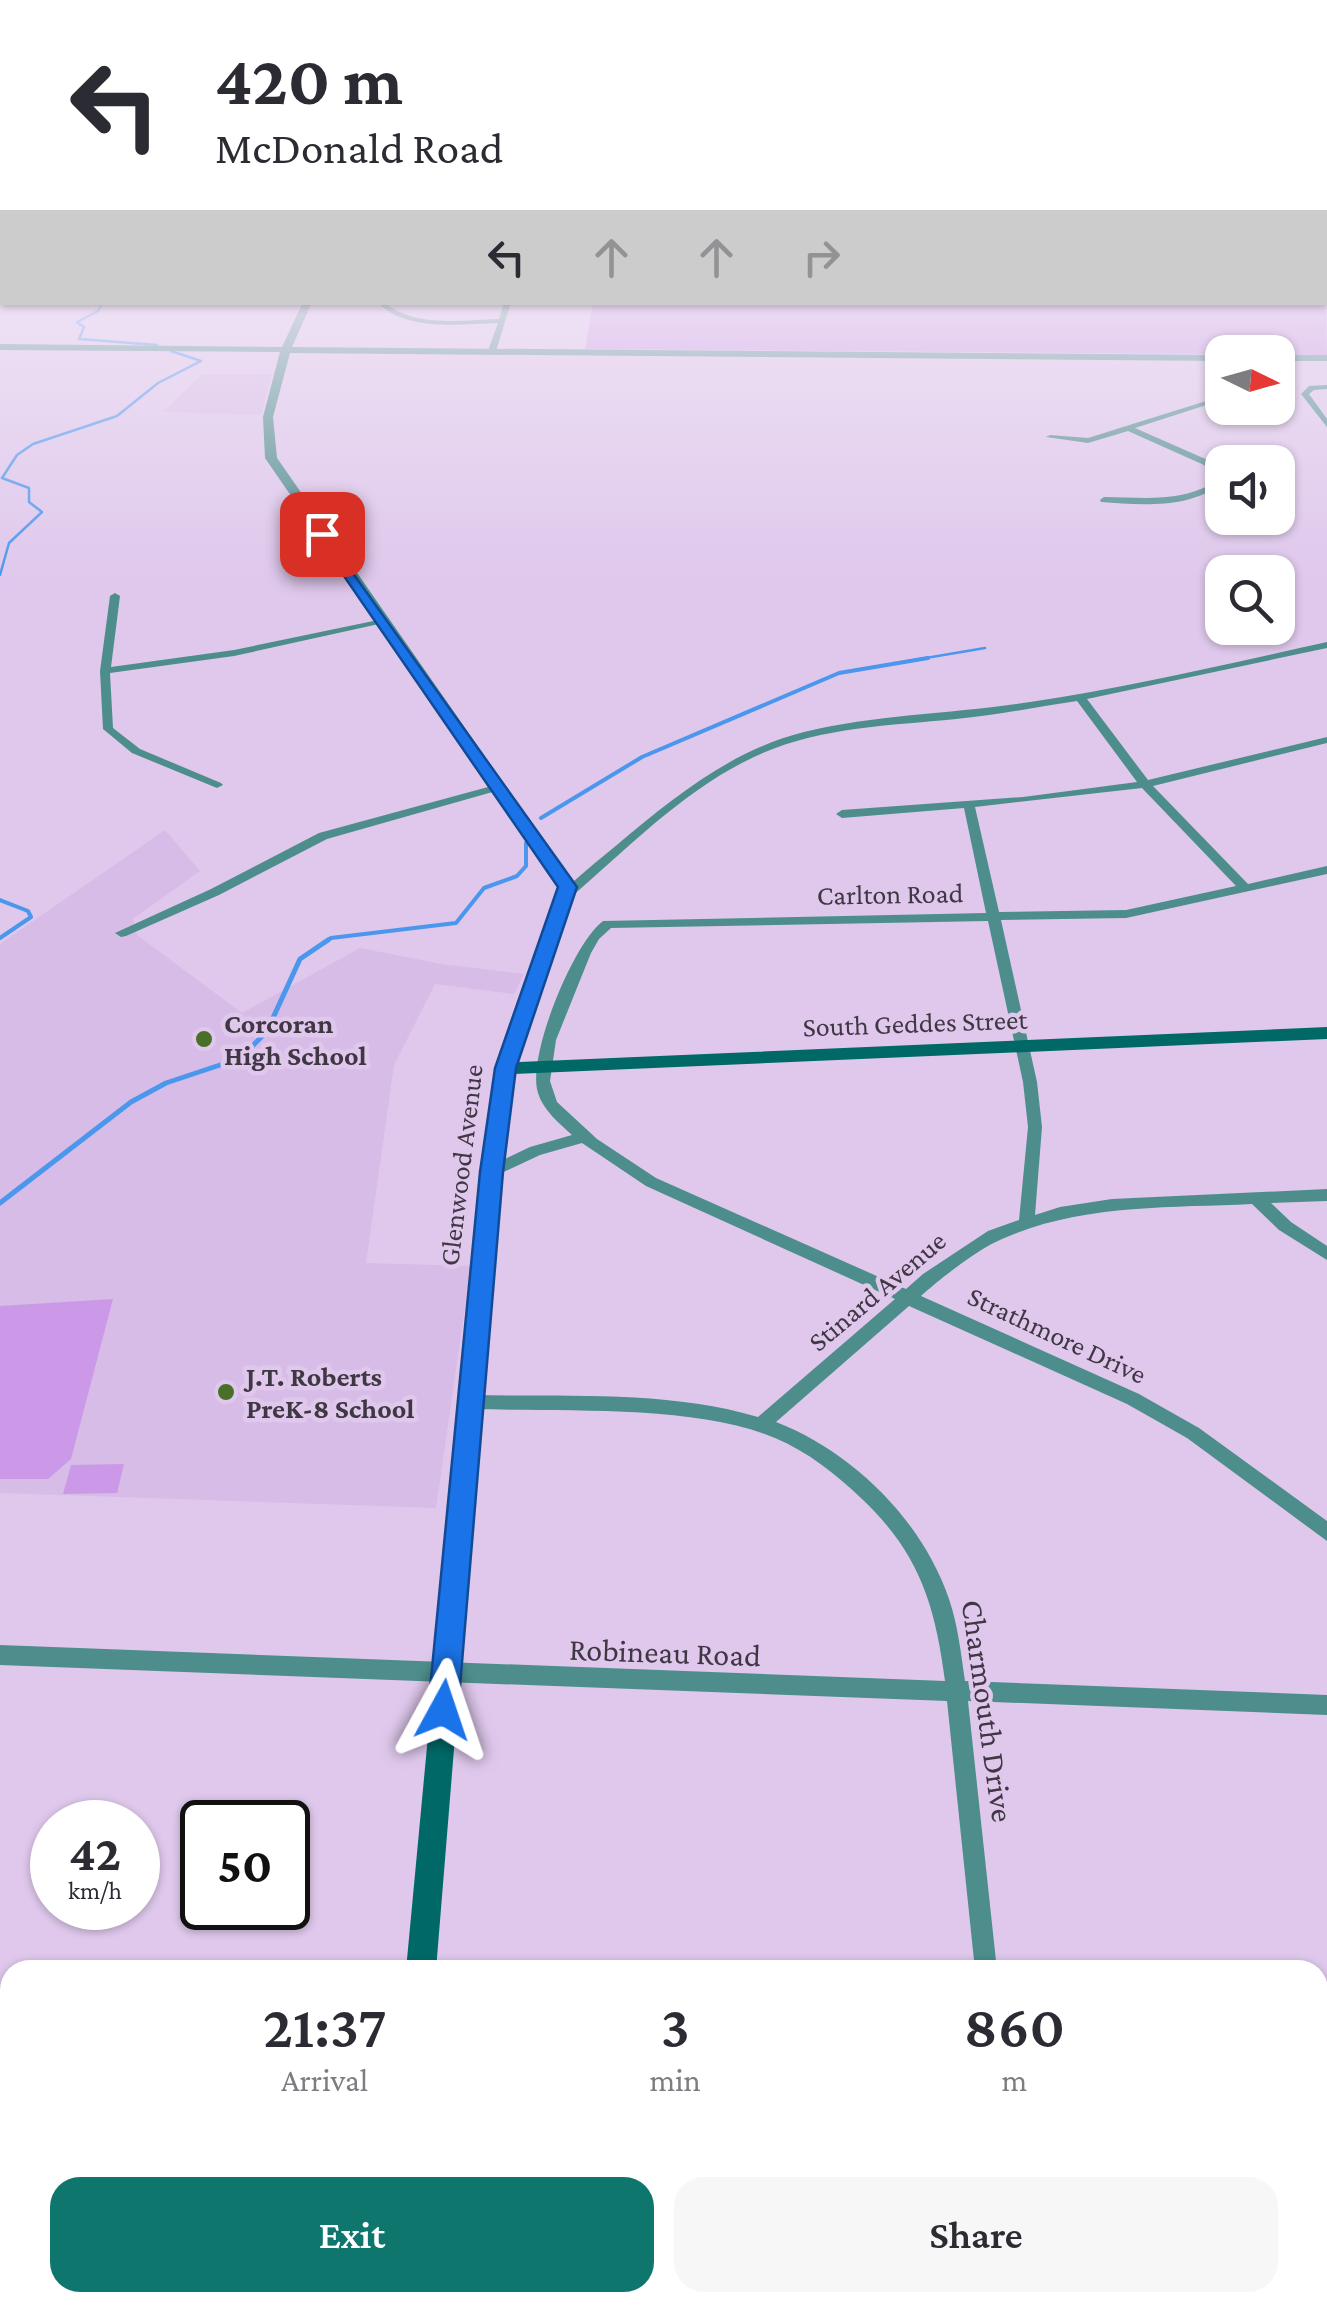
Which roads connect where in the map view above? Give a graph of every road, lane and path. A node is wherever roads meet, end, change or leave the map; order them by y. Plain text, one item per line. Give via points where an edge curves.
1 (280, 365) edge
2 (1327, 387) edge
3 (1205, 404) edge
4 (1327, 425) edge
5 (1130, 429) junction
6 (1050, 437) dead end
7 (1104, 500) dead end
8 (115, 596) dead end
9 (383, 622) junction
10 (1327, 646) edge
11 (105, 670) junction
12 (1080, 697) junction
13 (1327, 740) edge
14 (1145, 784) junction
15 (217, 785) dead end
16 (499, 787) junction
17 (968, 804) junction
18 (842, 814) dead end
19 (1327, 870) edge
20 (1245, 888) junction
21 (567, 894) junction
22 (992, 918) junction
23 (121, 933) dead end
24 (1327, 1034) edge
25 (1022, 1046) junction
26 (544, 1066) junction
27 (505, 1068) junction
28 (587, 1136) junction
29 (491, 1172) junction
30 (1327, 1195) edge
31 (1254, 1197) junction
32 (1027, 1223) junction
33 (1327, 1254) edge
34 (908, 1298) junction
35 (474, 1402) junction
36 (760, 1426) junction
37 (1327, 1532) edge
38 (0, 1655) edge
39 (446, 1673) junction
40 (956, 1694) junction
41 (1327, 1705) edge
42 (422, 1960) edge
43 (985, 1960) edge

1 - 9 street via 271,406 271,458
2 - 4 street via 1305,394
3 - 5 street
5 - 6 street via 1088,441
5 - 7 street via 1207,463 1215,485 1181,498
8 - 11 street
9 - 11 street via 234,654
9 - 16 street
10 - 12 street, Glenwood Avenue
11 - 15 street via 108,729 136,751
12 - 14 street
12 - 21 street, Glenwood Avenue via 833,729 778,743 721,770
13 - 14 street
14 - 17 street
14 - 20 street
16 - 21 street
16 - 23 street via 323,836
17 - 18 street
17 - 22 street
19 - 20 street, Carlton Road
20 - 22 street, Carlton Road via 1126,914
21 - 27 street, Glenwood Avenue
22 - 25 street
22 - 26 street, Carlton Road via 608,924 592,940 571,984
24 - 25 main road, South Geddes Street
25 - 26 main road, South Geddes Street
25 - 32 street via 1036,1127
26 - 27 main road, South Geddes Street
26 - 28 street, Strathmore Drive via 545,1093
27 - 29 main road, Glenwood Avenue
28 - 29 street
28 - 34 street, Strathmore Drive via 651,1182
29 - 35 main road, Glenwood Avenue
30 - 31 street, Stinard Avenue
31 - 32 street, Stinard Avenue via 1112,1205
31 - 33 street
32 - 34 street, Stinard Avenue via 975,1245
34 - 36 street, Stinard Avenue
34 - 37 street, Strathmore Drive via 1133,1399 1193,1433
35 - 36 street via 714,1416
35 - 39 main road, Glenwood Avenue
36 - 40 street, Charmouth Drive via 839,1468 898,1521 940,1600
38 - 39 street, Robineau Road
39 - 40 street, Robineau Road
39 - 42 main road, Glenwood Avenue
40 - 41 street, Robineau Road
40 - 43 street, Charmouth Drive

